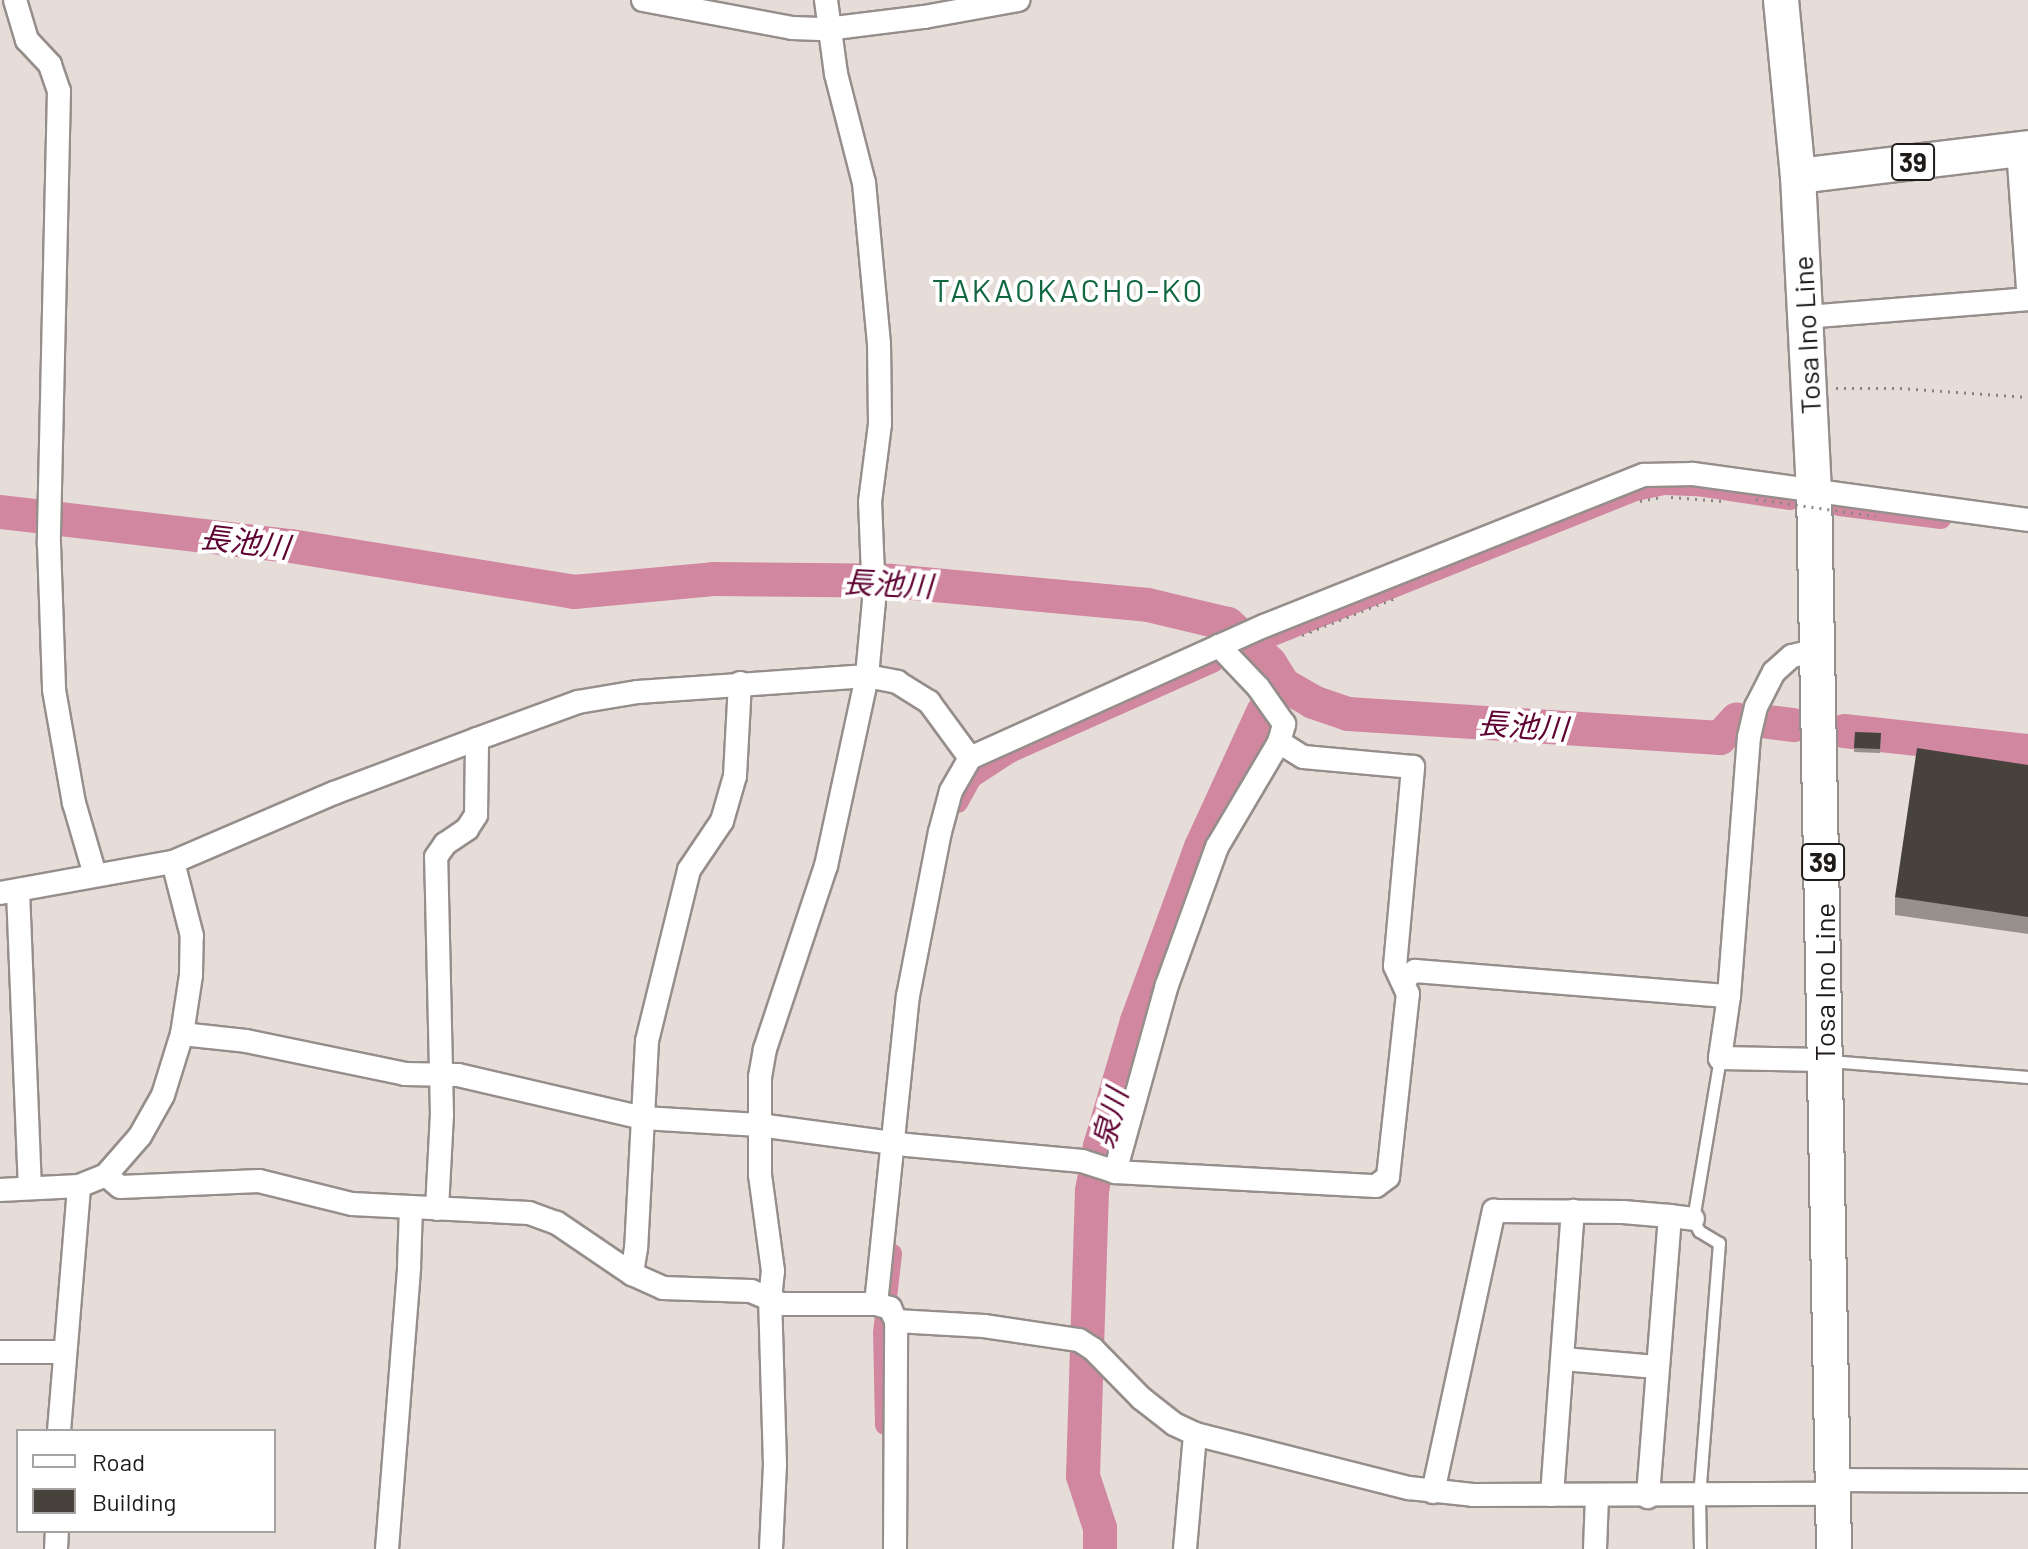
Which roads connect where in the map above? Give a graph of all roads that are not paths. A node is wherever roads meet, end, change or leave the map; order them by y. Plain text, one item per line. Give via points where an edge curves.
1 (15, 0) edge
2 (643, 0) edge
3 (826, 0) edge
4 (1018, 0) edge
5 (1781, 0) edge
6 (827, 29) junction
7 (2023, 148) edge
8 (1798, 176) junction
9 (2028, 287) edge
10 (2028, 299) edge
11 (1806, 317) junction
12 (1814, 489) junction
13 (2028, 520) edge
14 (1224, 644) junction
15 (1819, 650) junction
16 (867, 676) junction
17 (740, 683) junction
18 (477, 739) junction
19 (1279, 742) junction
20 (970, 758) junction
21 (173, 862) junction
22 (95, 875) junction
23 (9, 892) edge
24 (1402, 980) junction
25 (1729, 996) junction
26 (182, 1034) junction
27 (1720, 1058) junction
28 (1824, 1060) junction
29 (441, 1075) junction
30 (2028, 1077) edge
31 (643, 1118) junction
32 (757, 1125) junction
33 (899, 1143) junction
34 (1102, 1169) junction
35 (106, 1175) junction
36 (79, 1186) junction
37 (30, 1187) junction
38 (0, 1190) edge
39 (411, 1208) junction
40 (437, 1209) junction
41 (1573, 1211) junction
42 (1670, 1216) junction
43 (1693, 1219) junction
44 (632, 1274) junction
45 (770, 1299) junction
46 (886, 1309) junction
47 (0, 1352) edge
48 (63, 1352) junction
49 (1563, 1359) junction
50 (1657, 1367) junction
51 (59, 1429) edge
52 (1195, 1434) junction
53 (2028, 1481) edge
54 (1832, 1487) junction
55 (1433, 1492) junction
56 (1552, 1495) junction
57 (1597, 1496) junction
58 (1648, 1497) junction
59 (1699, 1497) junction
60 (387, 1549) edge
61 (771, 1549) edge
62 (895, 1549) edge
63 (1185, 1549) edge
64 (1595, 1549) edge
65 (1700, 1549) edge
66 (1834, 1549) edge

1 - 22 street via 27,40 50,65 59,91 49,544 54,690 74,803
2 - 6 street via 792,28
3 - 6 street
4 - 6 street
5 - 8 main road, Tosa Ino Line / 39
6 - 16 street via 864,183 879,344 880,424 870,502 874,600
7 - 8 main road, 39
7 - 9 street
8 - 11 main road, Tosa Ino Line / 39
10 - 11 street
11 - 12 main road, Tosa Ino Line / 39
12 - 13 street
12 - 14 street via 1693,474 1644,475
12 - 15 main road, Tosa Ino Line / 39
14 - 19 street via 1279,713 1284,724
14 - 20 street
15 - 25 street via 1792,656 1774,672 1756,707 1749,737
15 - 28 main road, Tosa Ino Line / 39
16 - 17 street
16 - 20 street via 897,682 929,702
16 - 32 street via 826,866 765,1049
17 - 18 street via 578,702
17 - 31 street via 735,776 722,821 689,870 647,1041
18 - 21 street
18 - 29 street via 476,815 436,857
19 - 24 street via 1303,757 1413,767 1395,966
19 - 34 street via 1217,847
20 - 33 street via 951,791 940,832 908,996
21 - 22 street
21 - 26 street via 192,936
22 - 23 street
23 - 37 street
24 - 25 street via 1415,971
24 - 34 street via 1408,994 1388,1177 1376,1186
25 - 27 street
26 - 29 street via 246,1041 405,1074
26 - 35 street via 163,1095 140,1136
27 - 28 street
27 - 43 lane
28 - 30 lane
28 - 54 main road, Tosa Ino Line / 39
29 - 31 street
29 - 40 street
31 - 32 street
31 - 44 street
32 - 33 street
32 - 45 street via 773,1271
33 - 34 street
33 - 46 street
35 - 36 street
35 - 39 street via 120,1187 259,1181 352,1204
36 - 37 street
36 - 48 street
37 - 38 street
39 - 40 street
39 - 60 street
40 - 44 street via 529,1213 557,1223
41 - 42 street
41 - 49 street
41 - 55 street via 1494,1211
42 - 43 street
42 - 50 street
43 - 59 lane via 1699,1231 1719,1243
44 - 45 street via 663,1288 751,1291
45 - 46 street via 781,1304
45 - 61 street via 775,1465
46 - 52 street via 1086,1344 1141,1398
46 - 62 street
47 - 48 street
48 - 51 street
49 - 50 street
49 - 56 street
50 - 58 street
52 - 55 street
52 - 63 street
53 - 54 street
54 - 59 street
54 - 66 main road, Tosa Ino Line / 39
55 - 56 street
56 - 57 street
57 - 58 street
57 - 64 street
58 - 59 street
59 - 65 lane

